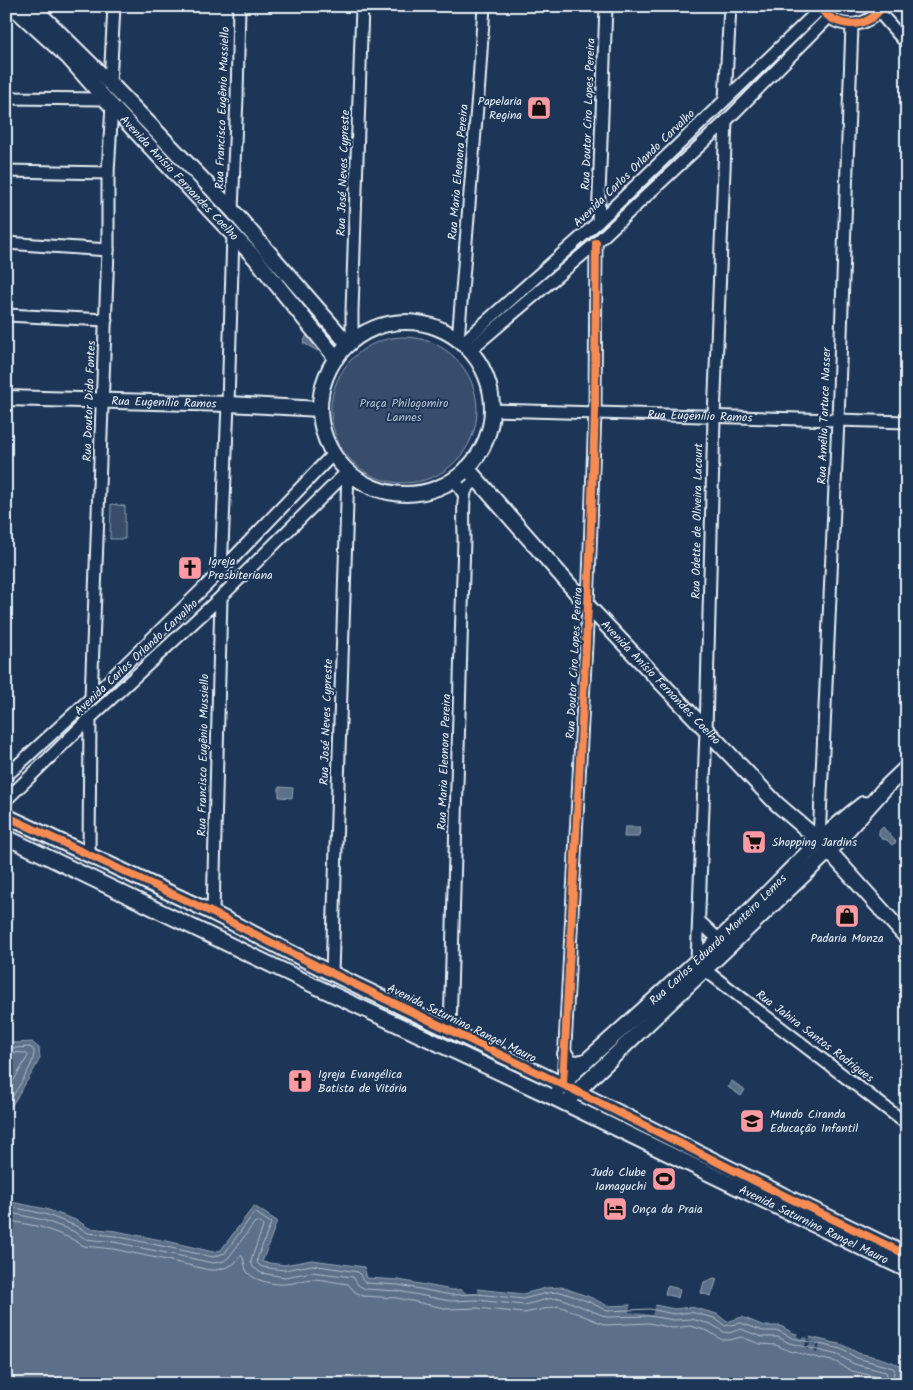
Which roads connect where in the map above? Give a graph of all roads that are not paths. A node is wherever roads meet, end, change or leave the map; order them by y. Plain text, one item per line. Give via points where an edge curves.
1 (12, 6) edge
2 (32, 6) edge
3 (114, 6) edge
4 (239, 6) edge
5 (362, 6) edge
6 (484, 6) edge
7 (606, 6) edge
8 (730, 6) edge
9 (820, 8) edge
10 (880, 9) edge
11 (829, 17) junction
12 (852, 25) junction
13 (907, 44) edge
14 (110, 83) junction
15 (6, 98) edge
16 (725, 100) junction
17 (108, 102) junction
18 (726, 121) junction
19 (6, 172) edge
20 (108, 174) junction
21 (232, 210) junction
22 (598, 222) junction
23 (233, 234) junction
24 (596, 243) junction
25 (6, 244) edge
26 (108, 250) junction
27 (6, 315) edge
28 (106, 320) junction
29 (350, 343) junction
30 (463, 344) junction
31 (336, 358) junction
32 (6, 398) edge
33 (103, 402) junction
34 (228, 404) junction
35 (320, 409) junction
36 (492, 410) junction
37 (595, 413) junction
38 (714, 416) junction
39 (838, 420) junction
40 (907, 422) edge
41 (333, 454) junction
42 (467, 468) junction
43 (348, 471) junction
44 (454, 479) junction
45 (479, 480) junction
46 (464, 494) junction
47 (221, 571) junction
48 (221, 597) junction
49 (588, 606) junction
50 (91, 698) junction
51 (90, 718) junction
52 (706, 731) junction
53 (907, 767) edge
54 (6, 776) edge
55 (886, 787) junction
56 (6, 800) edge
57 (820, 808) junction
58 (6, 816) edge
59 (844, 818) junction
60 (6, 837) edge
61 (815, 844) junction
62 (89, 855) junction
63 (825, 855) junction
64 (213, 913) junction
65 (699, 921) junction
66 (250, 931) junction
67 (907, 938) edge
68 (719, 940) junction
69 (240, 950) junction
70 (701, 966) junction
71 (328, 972) junction
72 (316, 986) junction
73 (450, 1030) junction
74 (565, 1054) junction
75 (586, 1061) junction
76 (563, 1084) junction
77 (576, 1091) junction
78 (559, 1101) junction
79 (907, 1124) edge
80 (784, 1203) junction
81 (907, 1255) edge
82 (907, 1270) edge

1 - 17 street, Avenida Anísio Fernandes Coelho via 68,57
2 - 14 street, Avenida Anísio Fernandes Coelho
3 - 14 street
4 - 21 street, Rua Francisco Eugênio Mussiello
5 - 29 street, Rua José Neves Cypreste
6 - 30 street, Rua Maria Eleonora Pereira
7 - 22 street, Rua Doutor Ciro Lopes Pereira
8 - 16 street
9 - 11 street
9 - 16 street, Avenida Carlos Orlando Carvalho
10 - 12 street via 871,19
10 - 13 street
11 - 12 street
11 - 18 street
12 - 39 street, Rua Amélia Tartuce Nasser
14 - 21 street, Avenida Anísio Fernandes Coelho
15 - 17 street
16 - 22 street, Avenida Carlos Orlando Carvalho
17 - 20 street, Rua Doutor Dido Fontes
17 - 23 street, Avenida Anísio Fernandes Coelho
18 - 24 street
18 - 38 street, Rua Odette de Oliveira Lacourt
19 - 20 street
20 - 26 street, Rua Doutor Dido Fontes
21 - 29 street, Avenida Anísio Fernandes Coelho
22 - 30 street, Avenida Carlos Orlando Carvalho
23 - 31 street, Avenida Anísio Fernandes Coelho
23 - 34 street
24 - 30 street
24 - 37 street, Rua Doutor Ciro Lopes Pereira
25 - 26 street
26 - 28 street, Rua Doutor Dido Fontes
27 - 28 street
28 - 33 street, Rua Doutor Dido Fontes
29 - 30 street via 383,325 404,322 426,324
29 - 31 street
30 - 36 street via 485,374
31 - 35 street via 327,373
32 - 33 street, Rua Eugenílio Ramos
33 - 34 street, Rua Eugenílio Ramos
33 - 50 street, Rua Doutor Dido Fontes
34 - 35 street, Rua Eugenílio Ramos
34 - 47 street
35 - 41 street via 325,437
36 - 37 street, Rua Eugenílio Ramos
36 - 42 street via 486,440
37 - 38 street, Rua Eugenílio Ramos
37 - 49 street, Rua Doutor Ciro Lopes Pereira
38 - 39 street, Rua Eugenílio Ramos
38 - 52 street, Rua Odette de Oliveira Lacourt
39 - 40 street, Rua Eugenílio Ramos
39 - 57 street, Rua Amélia Tartuce Nasser
41 - 43 street
41 - 47 street, Avenida Carlos Orlando Carvalho
42 - 44 street
42 - 45 street, Avenida Anísio Fernandes Coelho
43 - 44 street via 366,484 409,494 437,488
43 - 48 street, Avenida Carlos Orlando Carvalho
43 - 71 street, Rua José Neves Cypreste
44 - 46 street
45 - 46 street via 467,487
45 - 49 street, Avenida Anísio Fernandes Coelho
46 - 73 street, Rua Maria Eleonora Pereira
47 - 50 street, Avenida Carlos Orlando Carvalho
48 - 51 street, Avenida Carlos Orlando Carvalho
48 - 64 street, Rua Francisco Eugênio Mussiello
49 - 52 street, Avenida Anísio Fernandes Coelho
49 - 74 street, Rua Doutor Ciro Lopes Pereira
50 - 54 street, Avenida Carlos Orlando Carvalho
51 - 56 street, Avenida Carlos Orlando Carvalho
51 - 62 street
52 - 61 street, Avenida Anísio Fernandes Coelho
52 - 65 street, Rua Odette de Oliveira Lacourt
53 - 55 street, Rua Carlos Eduardo Monteiro Lemos
55 - 59 street, Rua Carlos Eduardo Monteiro Lemos
55 - 63 street, Rua Carlos Eduardo Monteiro Lemos
57 - 59 street via 827,817 835,820
57 - 61 street, Rua Amélia Tartuce Nasser
58 - 62 street, Avenida Saturnino Rangel Mauro
59 - 61 street, Rua Carlos Eduardo Monteiro Lemos
60 - 69 street, Avenida Saturnino Rangel Mauro
61 - 63 street, Avenida Anísio Fernandes Coelho
61 - 68 street, Rua Carlos Eduardo Monteiro Lemos
62 - 64 street, Avenida Saturnino Rangel Mauro
63 - 67 street, Avenida Anísio Fernandes Coelho
63 - 70 street, Rua Carlos Eduardo Monteiro Lemos
64 - 66 street, Avenida Saturnino Rangel Mauro
65 - 68 street
65 - 70 street, Rua Odette de Oliveira Lacourt
66 - 69 street
66 - 71 street, Avenida Saturnino Rangel Mauro
68 - 70 street, Rua Carlos Eduardo Monteiro Lemos
69 - 72 street, Avenida Saturnino Rangel Mauro
70 - 75 street, Rua Carlos Eduardo Monteiro Lemos
70 - 77 street, Rua Carlos Eduardo Monteiro Lemos
70 - 79 street, Rua Jahira Santos Rodrigues
71 - 72 street
71 - 73 street, Avenida Saturnino Rangel Mauro
72 - 78 street, Avenida Saturnino Rangel Mauro
73 - 76 street, Avenida Saturnino Rangel Mauro
74 - 75 street via 570,1062
74 - 76 street, Rua Doutor Ciro Lopes Pereira
75 - 76 street, Rua Carlos Eduardo Monteiro Lemos
76 - 77 street, Avenida Saturnino Rangel Mauro
76 - 78 street, Rua Carlos Eduardo Monteiro Lemos
77 - 78 street, Rua Carlos Eduardo Monteiro Lemos
77 - 80 street, Avenida Saturnino Rangel Mauro
78 - 80 street, Avenida Saturnino Rangel Mauro
80 - 81 street, Avenida Saturnino Rangel Mauro
80 - 82 street, Avenida Saturnino Rangel Mauro

